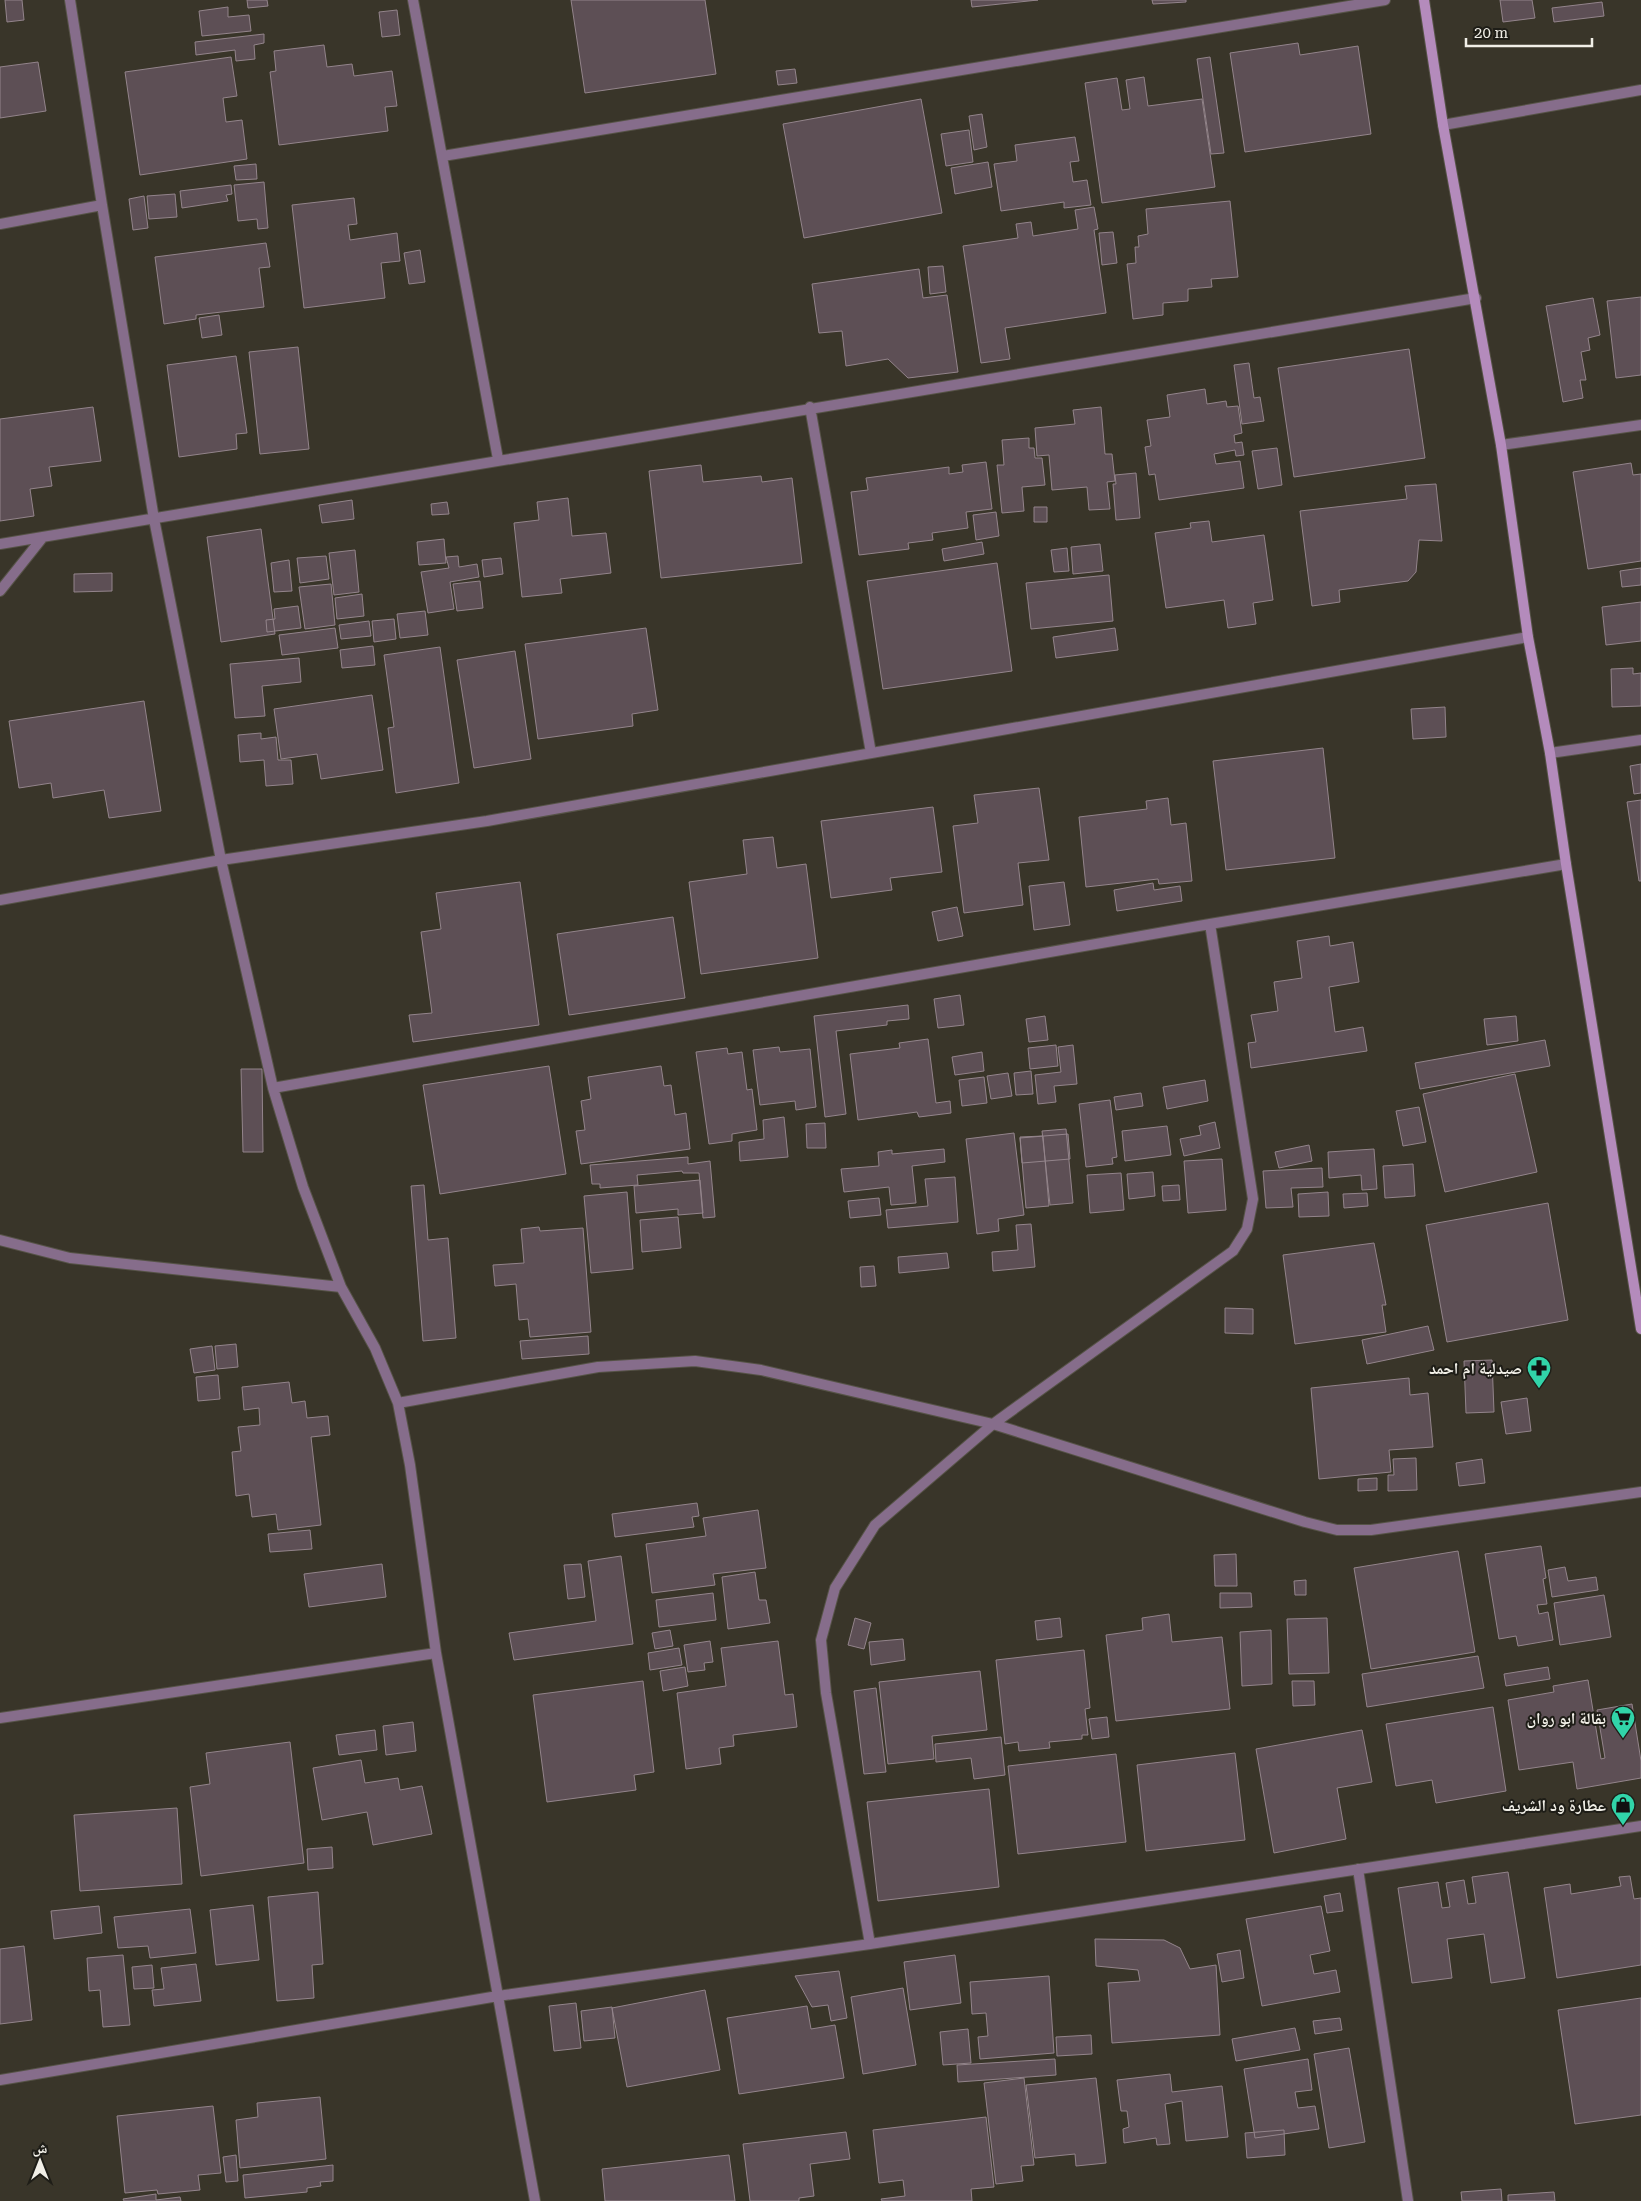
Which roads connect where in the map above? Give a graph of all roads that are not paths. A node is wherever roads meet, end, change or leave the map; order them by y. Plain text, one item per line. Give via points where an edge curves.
1 (70, 0) edge
2 (413, 0) edge
3 (1385, 0) edge
4 (1424, 0) edge
5 (1641, 90) edge
6 (1443, 125) junction
7 (443, 156) junction
8 (102, 205) junction
9 (0, 224) edge
10 (1476, 298) junction
11 (810, 408) junction
12 (1641, 424) edge
13 (1501, 445) junction
14 (498, 459) junction
15 (154, 519) junction
16 (43, 537) junction
17 (0, 544) edge
18 (0, 592) edge
19 (1528, 637) junction
20 (1641, 740) edge
21 (871, 753) junction
22 (1550, 753) junction
23 (221, 860) junction
24 (1566, 864) junction
25 (0, 900) edge
26 (1210, 924) junction
27 (273, 1088) junction
28 (0, 1240) edge
29 (342, 1287) junction
30 (1641, 1329) edge
31 (398, 1403) junction
32 (993, 1424) junction
33 (1641, 1492) edge
34 (436, 1653) junction
35 (0, 1718) edge
36 (1641, 1826) edge
37 (1358, 1869) junction
38 (870, 1944) junction
39 (498, 1996) junction
40 (0, 2080) edge
41 (535, 2201) edge
42 (1408, 2201) edge

1 - 8 street
2 - 7 street
3 - 7 street
4 - 6 street
5 - 6 street
6 - 10 street
7 - 14 street
8 - 9 street
8 - 15 street
10 - 11 street
10 - 13 street
11 - 14 street
11 - 21 street
12 - 13 street
13 - 19 street
14 - 15 street
15 - 16 street
15 - 23 street
16 - 17 street
16 - 18 street
19 - 21 street
19 - 22 street
20 - 22 street
21 - 23 street via 487,821
22 - 24 street
23 - 25 street
23 - 27 street
24 - 26 street
24 - 30 street
26 - 27 street
26 - 32 street via 1253,1199 1247,1229 1233,1251
27 - 29 street via 303,1187
28 - 29 street via 70,1258
29 - 31 street via 375,1348
31 - 32 street via 598,1367 695,1361 761,1370
31 - 34 street
32 - 33 street via 1338,1530 1371,1530
32 - 38 street via 875,1525 835,1588 820,1640 826,1693
34 - 35 street
34 - 39 street
36 - 37 street
37 - 38 street
37 - 42 street
38 - 39 street
39 - 40 street
39 - 41 street

